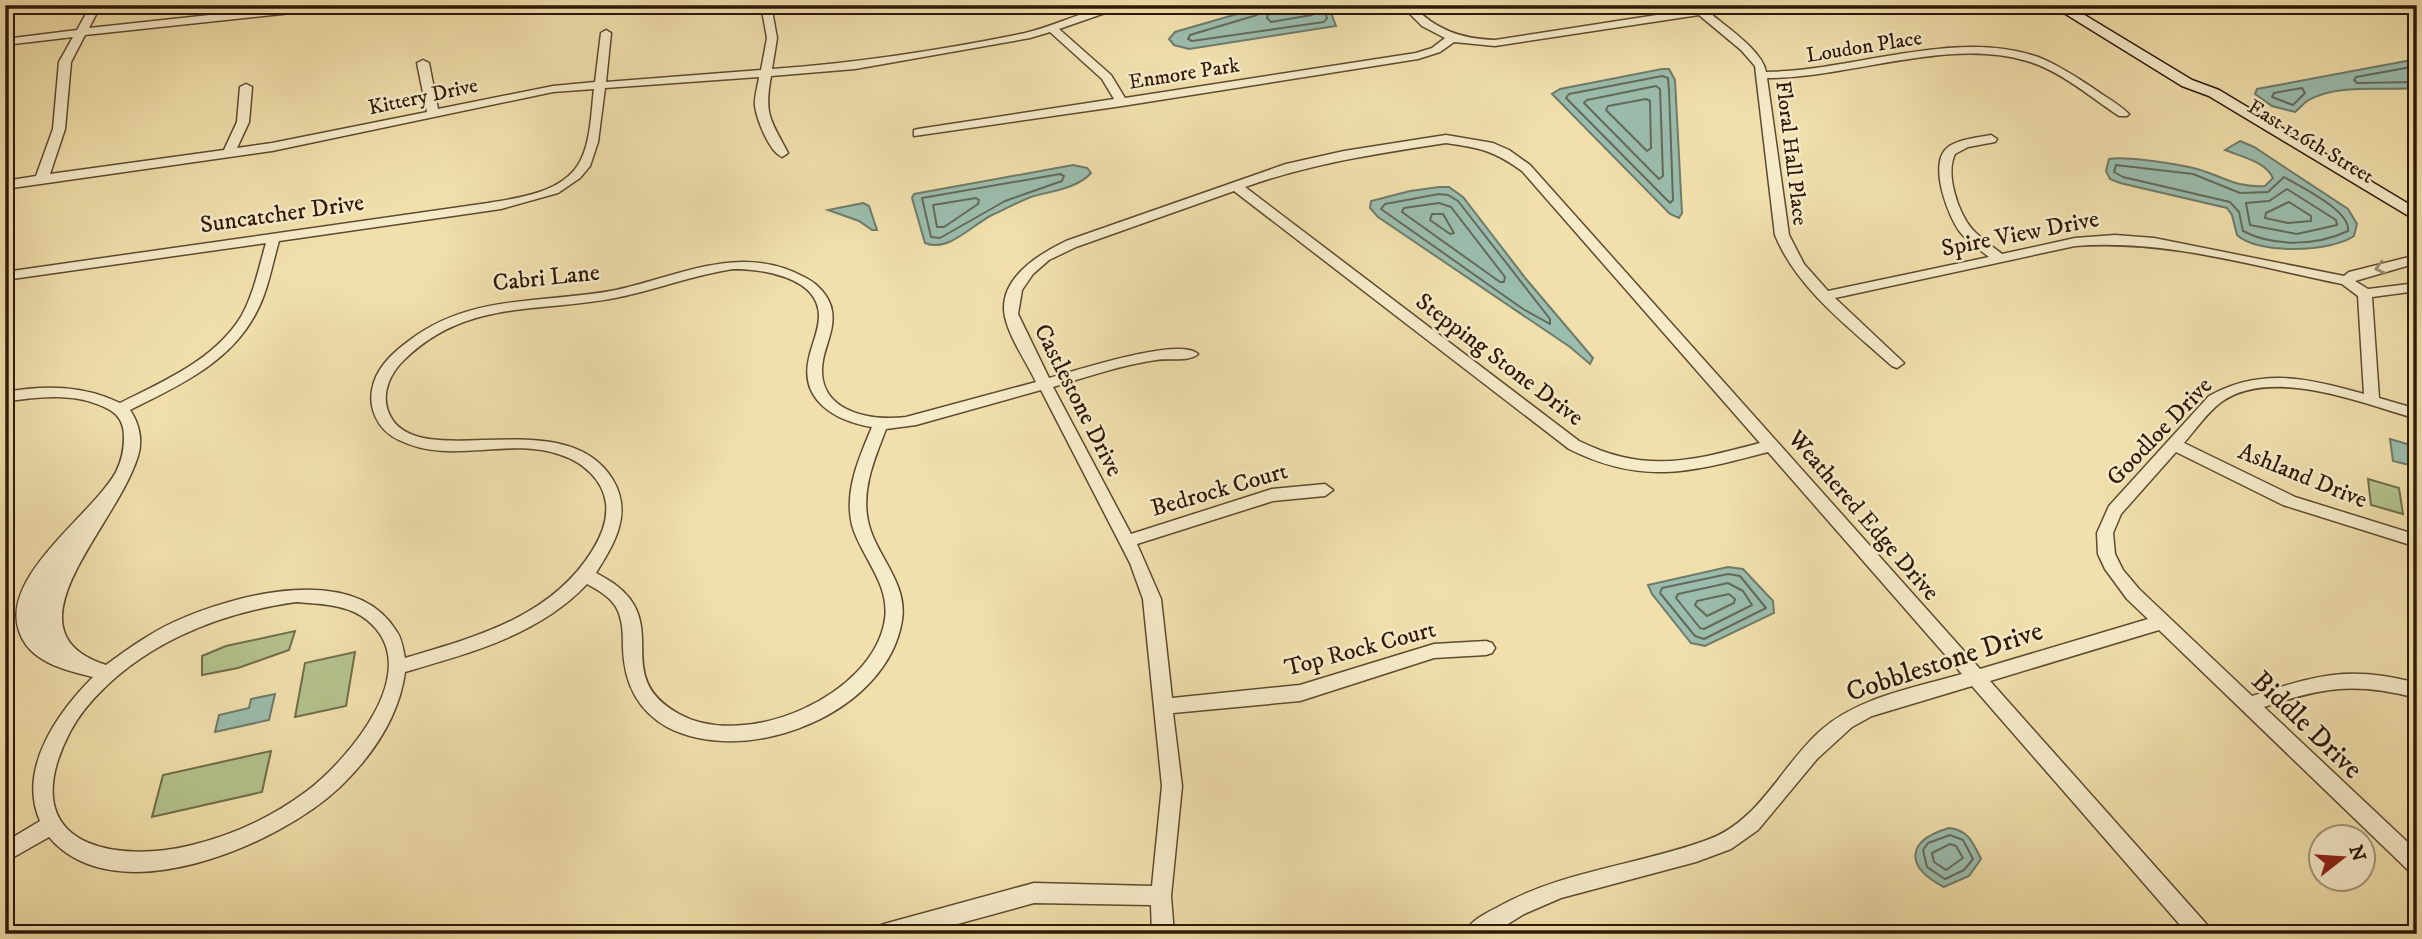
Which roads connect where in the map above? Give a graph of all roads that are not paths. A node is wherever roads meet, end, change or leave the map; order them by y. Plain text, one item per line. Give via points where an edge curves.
1 (96, 5) edge
2 (337, 5) edge
3 (766, 5) edge
4 (1406, 5) edge
5 (1742, 5) edge
6 (2058, 5) edge
7 (1115, 6) edge
8 (1702, 12) junction
9 (1052, 29) junction
10 (81, 32) junction
11 (606, 33) dead end
12 (1452, 38) junction
13 (5, 42) edge
14 (423, 63) dead end
15 (765, 74) junction
16 (1763, 75) junction
17 (2187, 83) junction
18 (599, 84) junction
19 (246, 87) dead end
20 (1122, 103) junction
21 (433, 114) junction
22 (2123, 114) dead end
23 (918, 133) dead end
24 (1992, 139) dead end
25 (1479, 144) joint
26 (229, 153) junction
27 (782, 153) dead end
28 (42, 178) junction
29 (5, 185) edge
30 (1236, 186) junction
31 (2417, 216) edge
32 (2417, 230) edge
33 (274, 237) junction
34 (1999, 258) junction
35 (2417, 259) edge
36 (5, 276) edge
37 (2346, 281) junction
38 (2417, 286) edge
39 (2365, 294) junction
40 (1827, 296) junction
41 (1191, 354) dead end
42 (1896, 363) dead end
43 (1044, 384) junction
44 (5, 397) edge
45 (2371, 402) junction
46 (120, 409) junction
47 (2417, 414) edge
48 (881, 424) junction
49 (2175, 445) junction
50 (1771, 446) junction
51 (1325, 490) dead end
52 (1127, 541) junction
53 (2417, 541) edge
54 (586, 576) junction
55 (2162, 622) junction
56 (1486, 648) dead end
57 (398, 667) junction
58 (110, 673) junction
59 (1975, 678) junction
60 (2417, 691) edge
61 (2248, 705) junction
62 (1164, 706) junction
63 (52, 824) junction
64 (5, 853) edge
65 (2417, 865) edge
66 (1161, 896) junction
67 (884, 934) edge
68 (1163, 934) edge
69 (1474, 934) edge
70 (2202, 934) edge

1 - 10 street
2 - 10 street
3 - 15 street via 772,38
4 - 12 street via 1428,27
5 - 8 street
6 - 17 main road, East 126th Street
7 - 9 street, Kittery Drive
8 - 12 street via 1506,42
8 - 16 street, Floral Hall Place via 1750,52
9 - 15 street, Kittery Drive via 851,66
9 - 20 street via 1107,77
10 - 13 street
10 - 28 street via 65,62 59,129
11 - 18 street
12 - 20 street, Enmore Park via 1418,56
14 - 21 street
15 - 18 street, Kittery Drive
15 - 27 street via 762,112
16 - 22 street, Loudon Place via 1811,76 1954,51 1991,50 2044,64
16 - 40 street, Floral Hall Place via 1784,242 1794,263
17 - 31 main road, East 126th Street via 2214,93
17 - 32 main road, East 126th Street via 2193,93
18 - 21 street, Kittery Drive via 533,92
18 - 33 street, Suncatcher Drive via 586,163 561,185 540,195 511,204
19 - 26 street via 243,122
20 - 23 street, Enmore Park
21 - 26 street, Kittery Drive
24 - 34 street via 1956,148 1947,154 1944,166 1961,223
25 - 30 street, Castlestone Drive via 1441,139 1355,153
25 - 50 street, Weathered Edge Drive via 1505,153 1526,168
26 - 28 street, Kittery Drive
28 - 29 street, Kittery Drive
30 - 43 street, Castlestone Drive via 1071,244 1028,271 1015,290 1011,314
30 - 50 street, Stepping Stone Drive via 1594,456 1632,467 1662,469
33 - 36 street, Suncatcher Drive
33 - 46 street via 252,306 234,335 192,370
34 - 37 street, Spire View Drive via 2088,240 2134,239
34 - 40 street, Spire View Drive
35 -> 37 street
37 - 39 street, Spire View Drive
38 - 39 street
39 - 45 street
40 - 42 street, Floral Hall Place
41 - 43 street, Cabri Lane via 1148,356
43 - 48 street, Cabri Lane via 927,417
43 - 52 street, Castlestone Drive
44 - 46 street via 76,394
45 - 47 street, Goodloe Drive
45 - 49 street, Goodloe Drive via 2293,383 2242,384 2214,400
46 - 58 street via 129,420 134,442 129,465 48,561 25,613 29,639 47,654
48 - 54 street via 861,477 858,512 864,540 889,583 894,618 870,669 850,690 815,712 778,727 736,734 690,727 661,714 633,678 633,625 626,605 607,585
48 - 54 street, Cabri Lane via 847,415 825,401 814,373 827,325 823,301 802,280 764,267 715,267 612,295 494,306 421,337 383,376 378,395 385,421 403,436 434,446 538,443 569,452 593,466 609,485 615,513 608,539
49 - 53 street, Ashland Drive via 2299,505
49 - 55 street, Goodloe Drive via 2115,510 2102,538 2117,574
50 - 59 street, Weathered Edge Drive
51 - 52 street, Bedrock Court via 1272,495
52 - 62 street, Castlestone Drive via 1152,599
54 - 57 street, Cabri Lane via 556,603 510,629
55 - 59 street, Cobblestone Drive
55 - 61 street, Biddle Drive
56 - 62 street, Top Rock Court via 1434,651 1300,693
57 - 58 street via 391,637 370,613 338,599 296,595 248,602 198,619
57 - 63 street via 387,712 356,758 308,801 247,836 197,854 135,862 83,851 65,840
58 - 63 street via 76,709 50,752 43,794
59 - 69 street, Cobblestone Drive via 1850,717 1819,743 1763,811 1732,838 1707,851 1571,884 1527,900
59 - 70 street, Weathered Edge Drive
60 - 61 street via 2379,681 2331,679
61 - 65 street, Biddle Drive
62 - 66 street, Castlestone Drive via 1172,786
63 - 64 street
66 - 67 street via 1034,893
66 - 68 street, Castlestone Drive

